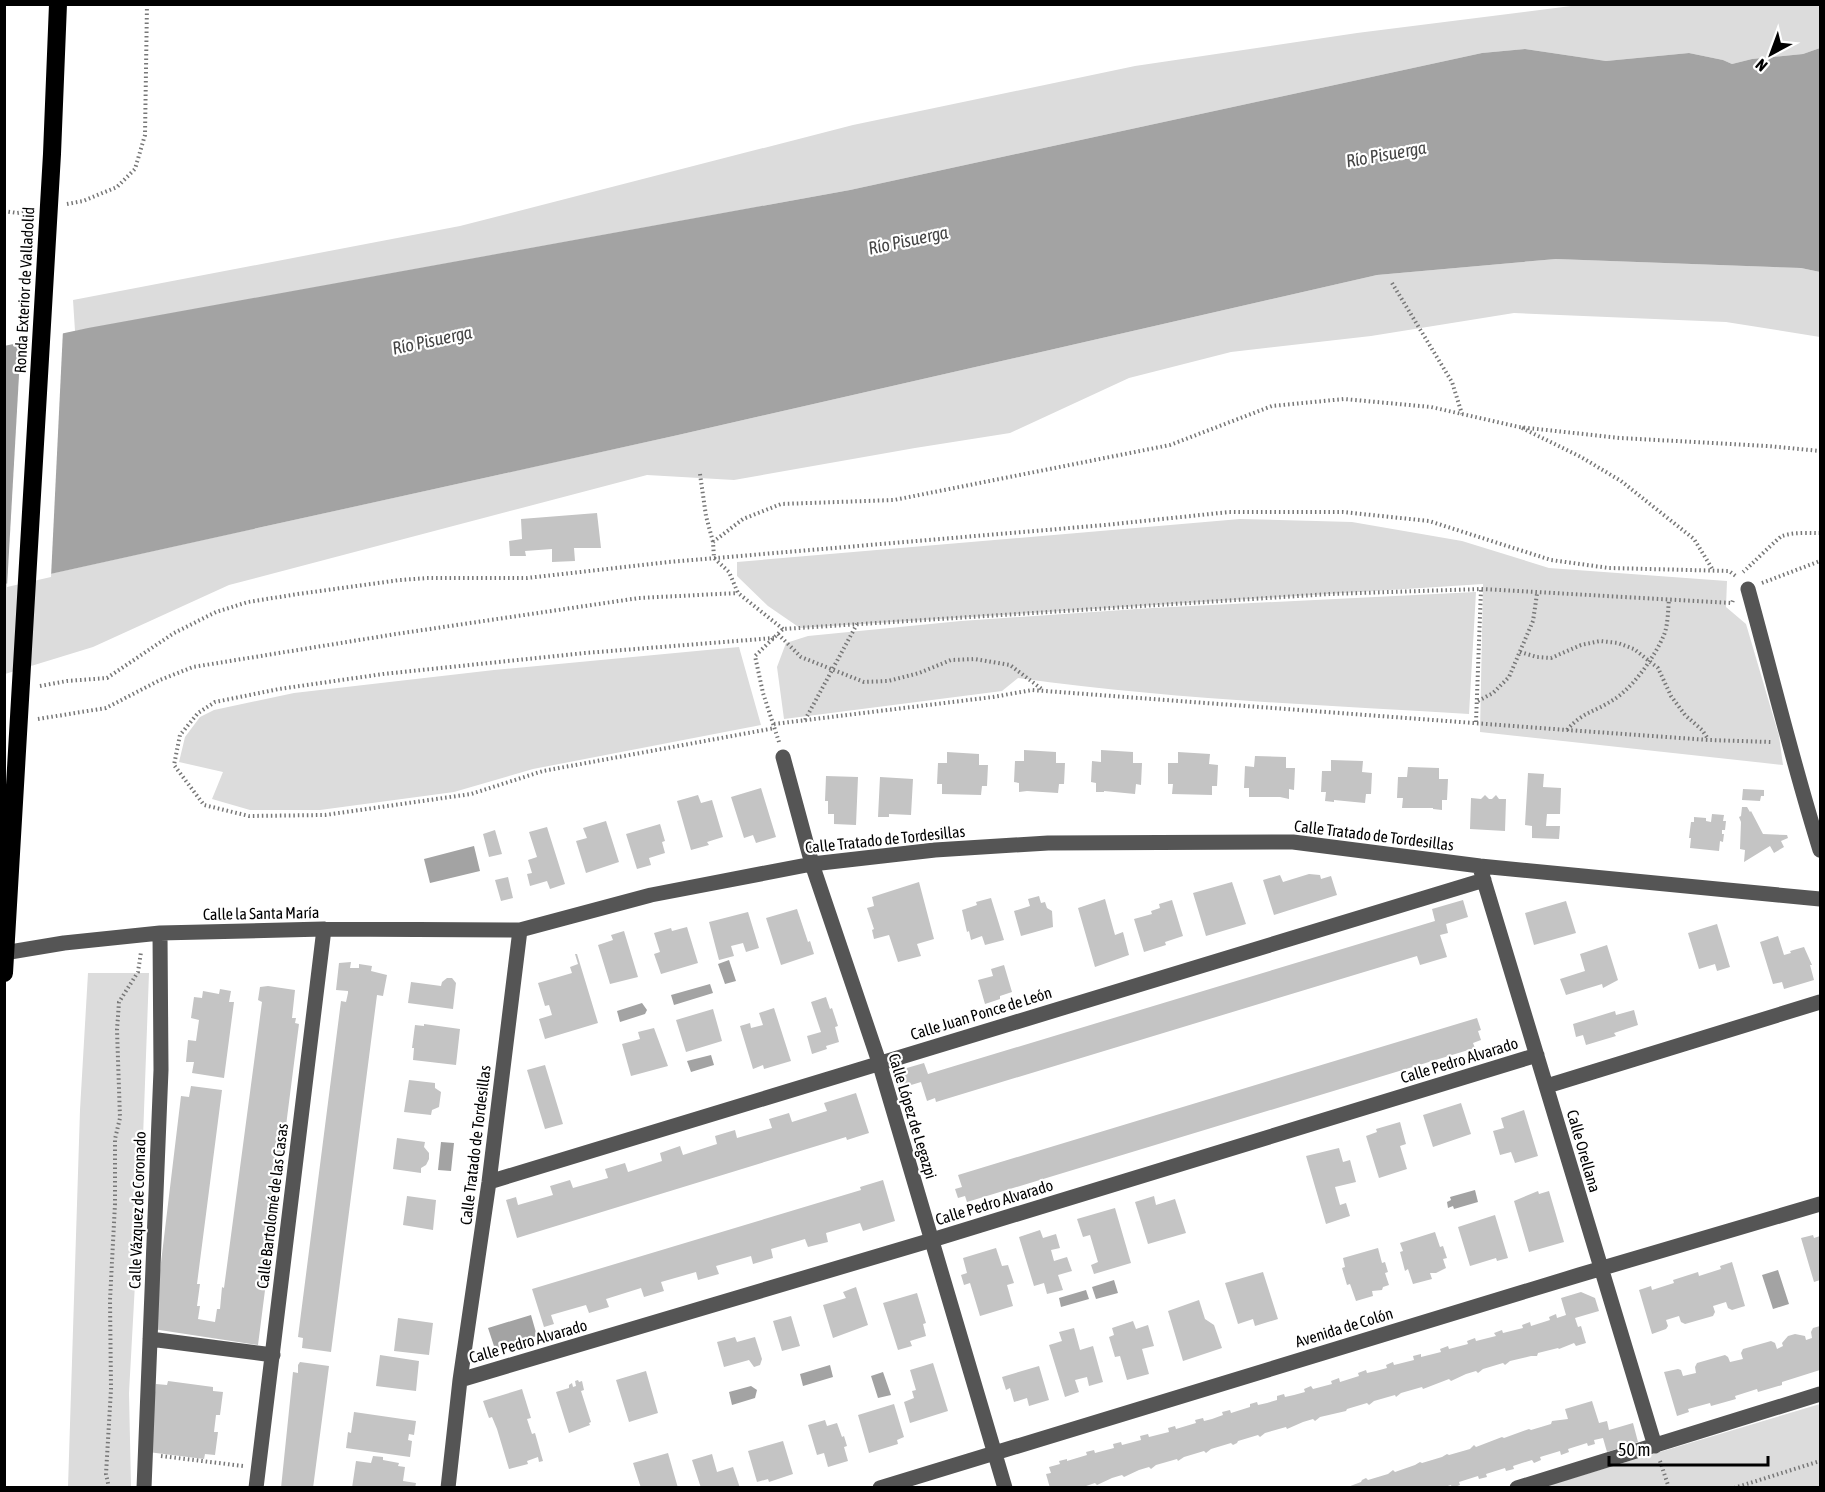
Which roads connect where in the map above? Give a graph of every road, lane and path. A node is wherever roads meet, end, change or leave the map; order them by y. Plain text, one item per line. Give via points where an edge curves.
1 (58, 4) edge
2 (147, 4) edge
3 (61, 205) dead end
4 (39, 209) dead end
5 (4, 211) edge
6 (1392, 283) dead end
7 (1462, 414) junction
8 (1519, 427) junction
9 (1821, 452) edge
10 (700, 474) dead end
11 (1821, 533) edge
12 (713, 542) junction
13 (714, 558) junction
14 (1821, 561) edge
15 (1713, 570) junction
16 (1730, 571) dead end
17 (1481, 589) junction
18 (1739, 590) junction
19 (738, 593) junction
20 (1538, 594) junction
21 (1669, 599) junction
22 (857, 624) junction
23 (783, 629) junction
24 (778, 634) junction
25 (774, 638) junction
26 (1520, 652) junction
27 (1649, 662) junction
28 (831, 671) junction
29 (36, 687) dead end
30 (1044, 691) junction
31 (1477, 701) junction
32 (28, 720) dead end
33 (804, 720) junction
34 (1476, 722) junction
35 (774, 724) junction
36 (1568, 730) junction
37 (1709, 740) junction
38 (1790, 743) junction
39 (783, 757) dead end
40 (1821, 850) edge
41 (812, 864) junction
42 (1482, 873) junction
43 (1821, 899) edge
44 (324, 929) junction
45 (520, 930) junction
46 (160, 933) junction
47 (144, 934) junction
48 (4, 953) edge
49 (4, 973) edge
50 (1821, 1002) edge
51 (1537, 1055) junction
52 (879, 1062) junction
53 (1546, 1086) junction
54 (489, 1182) junction
55 (1821, 1204) edge
56 (932, 1240) junction
57 (1600, 1269) junction
58 (150, 1339) junction
59 (273, 1355) junction
60 (460, 1380) junction
61 (1821, 1394) edge
62 (1655, 1446) junction
63 (994, 1452) junction
64 (146, 1455) junction
65 (1821, 1461) edge
66 (258, 1468) junction
67 (109, 1488) edge
68 (144, 1488) edge
69 (256, 1488) edge
70 (448, 1488) edge
71 (880, 1488) edge
72 (1005, 1488) edge
73 (1517, 1488) edge
74 (1669, 1488) edge
75 (1734, 1488) edge

1 - 49 highway, Ronda Exterior de Valladolid
2 - 3 path via 145,135 135,169 117,187
4 - 5 path
6 - 7 path via 1452,382
7 - 8 path
7 - 12 path via 1431,407 1344,399 1272,406 1158,448 894,500 781,504 743,519
8 - 9 path
8 - 15 path via 1621,481 1694,539
10 - 12 path
11 - 18 path via 1779,537 1737,578
12 - 13 path
13 - 15 path via 1229,512 1343,512 1429,521 1551,560 1609,568
13 - 19 path via 729,572
13 - 29 path via 527,578 400,580 249,602 216,612 174,633 107,678
14 - 18 path
15 - 16 path
17 - 20 path
17 - 22 path via 1318,595
17 - 31 path
18 - 21 path via 1732,603
18 - 38 street
19 - 23 path
19 - 32 path via 639,598 193,667 106,708
20 - 21 path
20 - 26 path via 1533,621
21 - 27 path via 1665,633
22 - 23 path
22 - 28 path
23 - 24 path
24 - 25 path
24 - 28 path via 801,657
25 - 35 path via 755,656
25 - 35 path via 383,674 215,702 198,713 180,735 174,765 204,805 249,816 325,815 471,794 543,771 775,728
26 - 27 path via 1551,658 1600,641 1634,649
26 - 31 path via 1509,677 1493,693
27 - 36 path via 1615,700 1576,719
27 - 37 path via 1658,668 1684,714
28 - 30 path via 864,682 888,681 951,660 975,659 1010,665
28 - 33 path
30 - 33 path
30 - 34 path
31 - 34 path
33 - 35 path
34 - 36 path
36 - 37 path
37 - 38 path
38 - 40 street
39 - 41 street, Calle López de Legazpi
41 - 42 street, Calle Tratado de Tordesillas via 935,850 1048,843 1293,842
41 - 45 street, Calle Tratado de Tordesillas via 651,895
41 - 52 street, Calle López de Legazpi
42 - 43 street, Calle Tratado de Tordesillas
42 - 51 street, Calle Orellana
42 - 52 street, Calle Juan Ponce de León
44 - 45 street, Calle la Santa María
44 - 46 street, Calle la Santa María
44 - 59 street, Calle Bartolomé de las Casas
45 - 54 street, Calle Tratado de Tordesillas
46 - 47 street, Calle la Santa María
46 - 58 street, Calle Vázquez de Coronado via 161,1070
47 - 48 street, Calle la Santa María
47 - 67 path via 138,972 119,1002 117,1029 120,1118 115,1139 110,1300 111,1389 106,1474
50 - 53 street
51 - 53 street, Calle Orellana
51 - 56 street, Calle Pedro Alvarado
52 - 54 street, Calle Juan Ponce de León
52 - 56 street, Calle López de Legazpi
53 - 57 street, Calle Orellana
54 - 60 street, Calle Tratado de Tordesillas
55 - 57 street, Avenida de Colón
56 - 60 street, Calle Pedro Alvarado
56 - 63 street, Calle López de Legazpi
57 - 62 street, Calle Orellana
57 - 63 street, Avenida de Colón
58 - 59 street
58 - 64 street, Calle Vázquez de Coronado
59 - 66 street, Calle Bartolomé de las Casas
60 - 70 street, Calle Tratado de Tordesillas
61 - 62 street
62 - 73 street
62 - 74 path
63 - 71 street, Avenida de Colón
63 - 72 street, Calle López de Legazpi
64 - 66 path
64 - 68 street, Calle Vázquez de Coronado
65 - 75 path
66 - 69 street, Calle Bartolomé de las Casas

